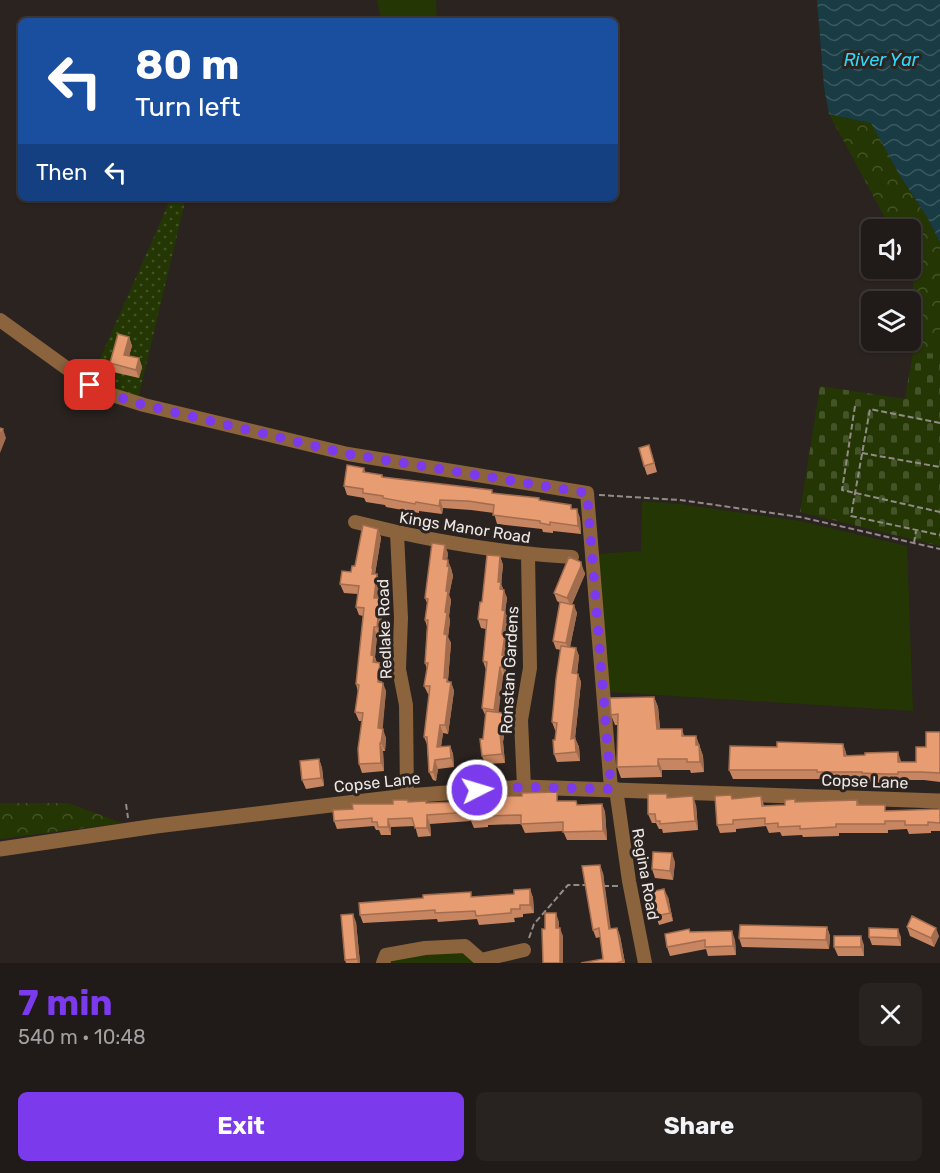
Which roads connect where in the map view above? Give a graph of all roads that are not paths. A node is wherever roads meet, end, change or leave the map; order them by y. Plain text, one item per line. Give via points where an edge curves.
1 (0, 320) edge
2 (355, 522) dead end
3 (397, 533) junction
4 (528, 555) junction
5 (572, 557) edge
6 (524, 787) junction
7 (614, 789) junction
8 (407, 796) junction
9 (940, 801) edge
10 (0, 849) edge
11 (524, 950) road end
12 (481, 962) edge
13 (383, 963) edge
14 (645, 963) edge

1 - 7 street, Regina Road via 90,385 144,405 348,454 587,493
2 - 3 street, Kings Manor Road
3 - 4 street, Kings Manor Road
3 - 8 street, Redlake Road via 399,669 406,705
4 - 5 street, Kings Manor Road
4 - 6 street, Ronstan Gardens via 530,668 521,720
6 - 7 street, Copse Lane
6 - 8 street, Copse Lane
7 - 9 street, Copse Lane
7 - 14 street, Regina Road
8 - 10 street, Copse Lane
11 - 12 street
12 - 13 street via 465,946 386,955

